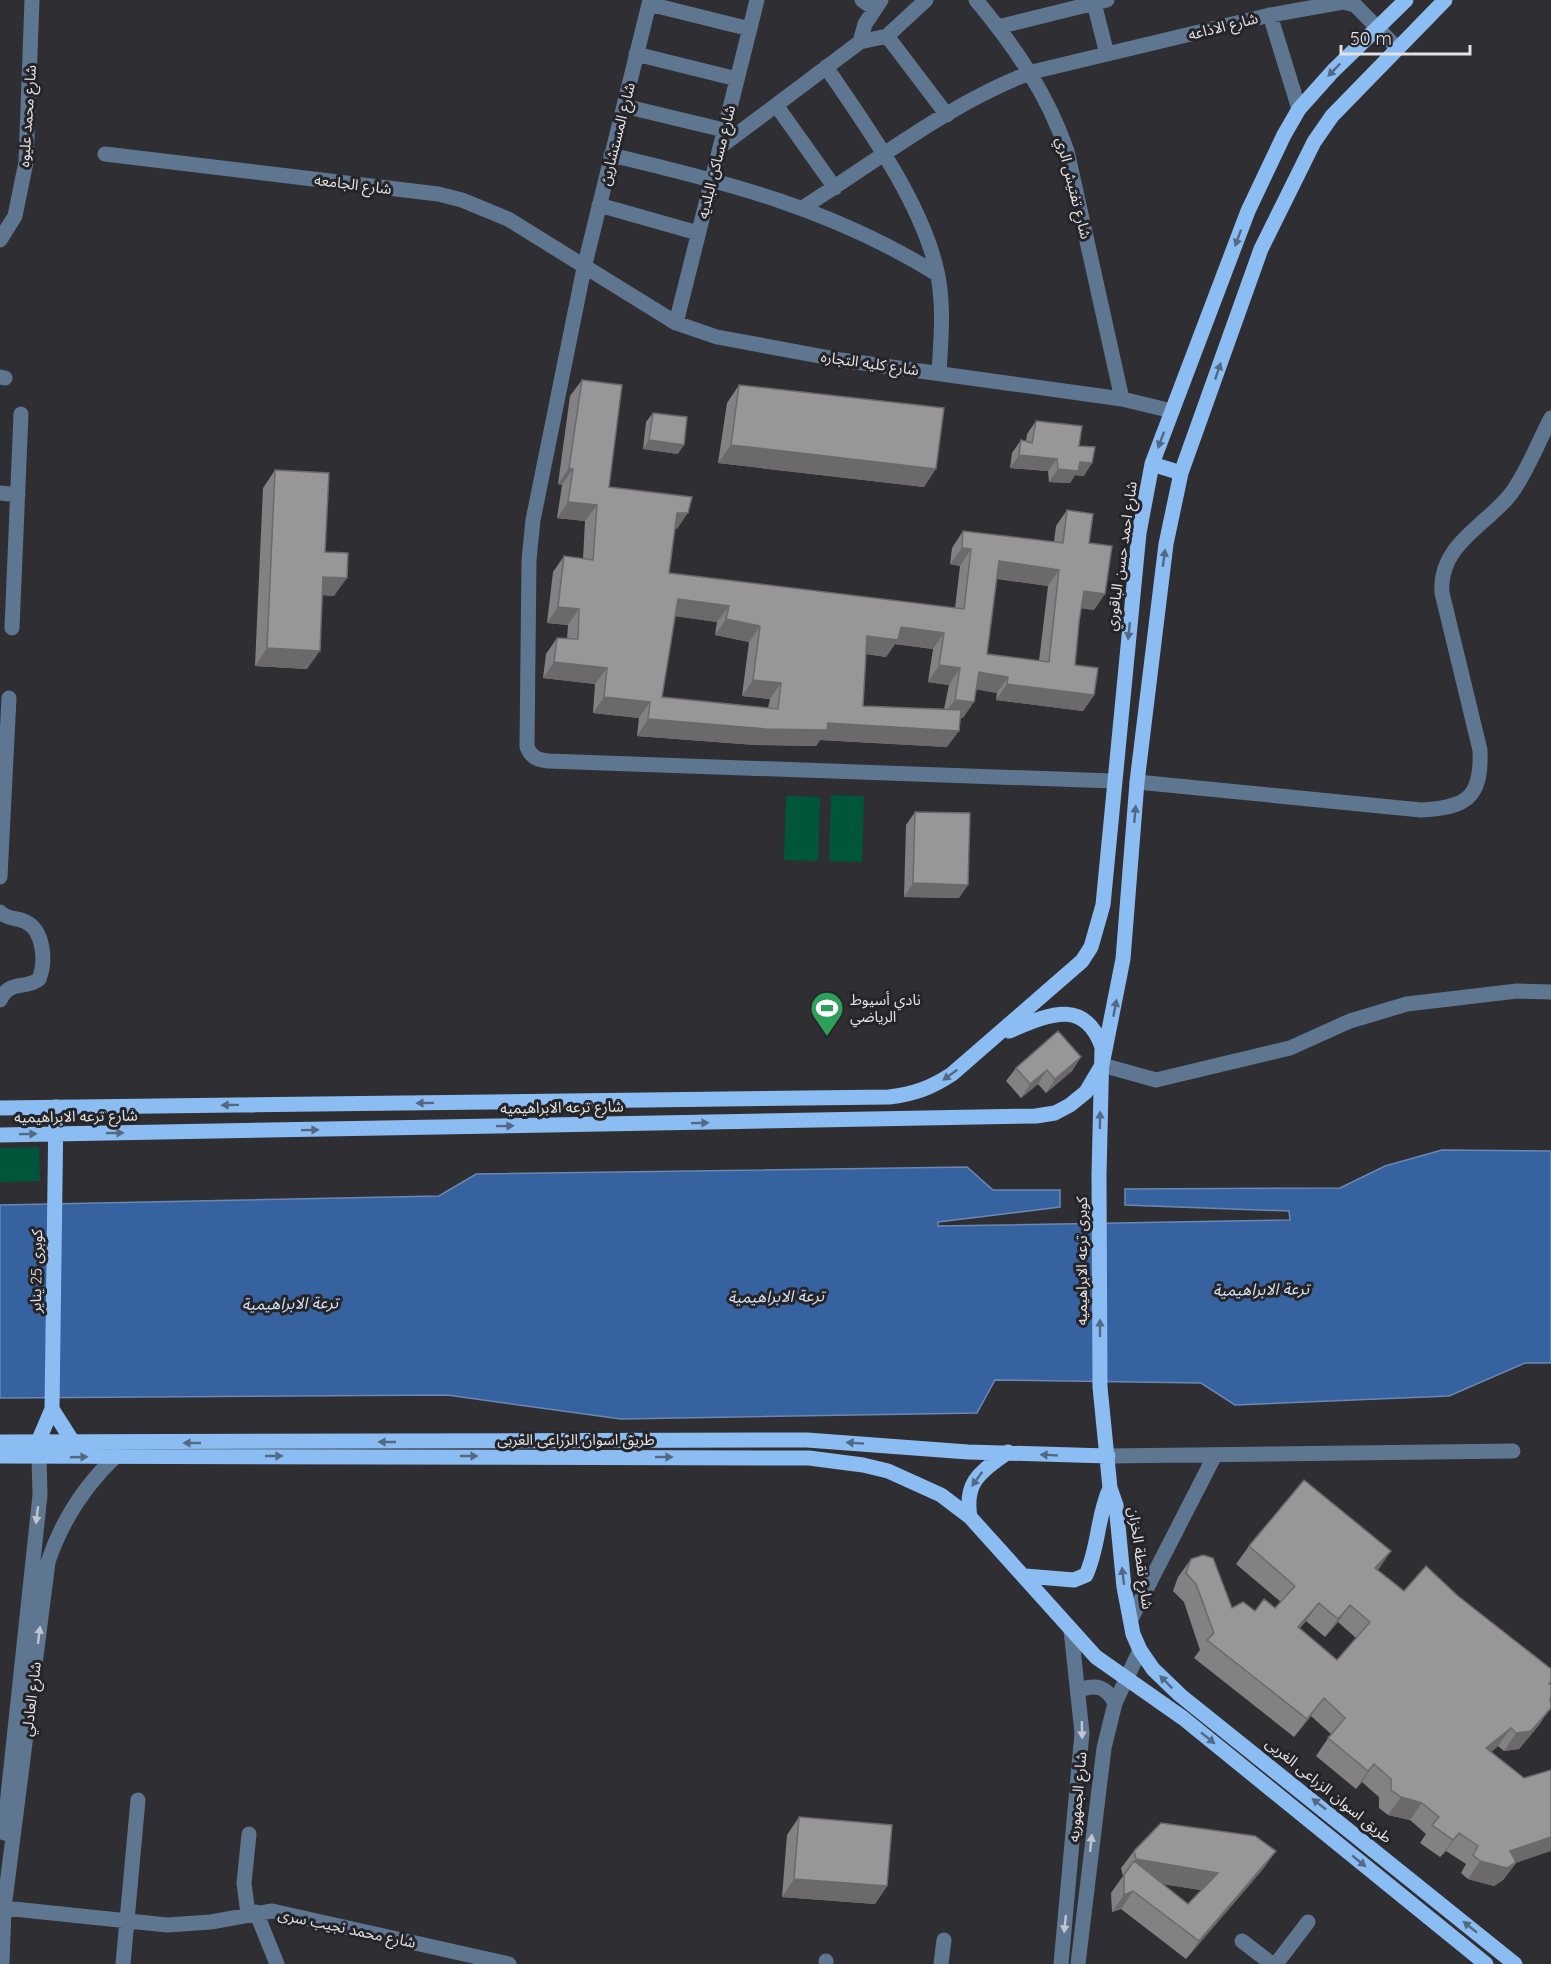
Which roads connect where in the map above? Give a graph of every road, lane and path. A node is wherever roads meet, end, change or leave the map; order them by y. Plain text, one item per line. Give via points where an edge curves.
1 (32, 0) edge
2 (926, 0) edge
3 (976, 0) edge
4 (1406, 0) edge
5 (1445, 0) edge
6 (757, 1) edge
7 (649, 2) edge
8 (873, 3) edge
9 (1090, 3) edge
10 (1270, 15) junction
11 (1379, 26) junction
12 (999, 27) junction
13 (750, 29) junction
14 (887, 36) junction
15 (860, 42) junction
16 (1398, 49) junction
17 (636, 54) junction
18 (1107, 54) junction
19 (826, 68) junction
20 (1032, 72) junction
21 (737, 79) junction
22 (776, 105) junction
23 (624, 106) junction
24 (1299, 109) junction
25 (946, 114) junction
26 (724, 130) junction
27 (720, 147) junction
28 (105, 154) dead end
29 (612, 155) junction
30 (886, 155) junction
31 (712, 179) junction
32 (835, 188) junction
33 (599, 205) junction
34 (804, 207) junction
35 (2, 233) edge
36 (698, 233) junction
37 (584, 268) junction
38 (937, 274) junction
39 (676, 323) junction
40 (939, 372) junction
41 (1122, 399) junction
42 (1172, 411) junction
43 (21, 414) dead end
44 (1551, 418) edge
45 (1152, 464) junction
46 (1181, 473) junction
47 (0, 493) edge
48 (18, 495) junction
49 (7, 557) edge
50 (12, 628) dead end
51 (9, 698) dead end
52 (1113, 781) junction
53 (1137, 782) junction
54 (2, 784) edge
55 (1, 838) edge
56 (0, 877) edge
57 (0, 912) edge
58 (1551, 992) edge
59 (0, 1000) edge
60 (995, 1037) junction
61 (1102, 1065) junction
62 (628, 1101) junction
63 (56, 1107) junction
64 (0, 1108) edge
65 (630, 1124) junction
66 (56, 1134) junction
67 (0, 1135) edge
68 (52, 1409) junction
69 (0, 1442) edge
70 (72, 1442) junction
71 (38, 1449) junction
72 (1513, 1451) dead end
73 (1008, 1452) junction
74 (117, 1455) junction
75 (1215, 1455) junction
76 (0, 1456) edge
77 (1108, 1456) junction
78 (1110, 1488) junction
79 (970, 1517) junction
80 (1025, 1576) junction
81 (1132, 1626) junction
82 (1071, 1630) junction
83 (1140, 1650) junction
84 (1128, 1677) junction
85 (1079, 1690) junction
86 (1115, 1702) junction
87 (138, 1800) dead end
88 (249, 1834) dead end
89 (0, 1869) edge
90 (4, 1908) junction
91 (252, 1913) junction
92 (127, 1922) junction
93 (1308, 1922) dead end
94 (944, 1940) dead end
95 (1242, 1941) dead end
96 (1480, 1962) edge
97 (2, 1964) edge
98 (123, 1964) edge
99 (278, 1964) edge
100 (509, 1964) edge
101 (941, 1964) edge
102 (1062, 1964) edge
103 (1077, 1964) edge
104 (1274, 1964) edge
105 (1515, 1964) edge

1 - 35 street, شارع محمد عليوه via 26,162 15,216
2 - 14 street
3 - 12 street, شارع تفتيش الري
4 - 11 main road, شارع احمد حسن الباقوري
5 - 16 main road
6 - 13 street, شارع مساكن البلديه
7 - 13 street
7 - 17 street, شارع المستشارين
8 - 15 street
9 - 12 street
9 - 18 street
10 - 11 street, شارع الاذاعه via 1347,2
10 - 18 street, شارع الاذاعه
10 - 24 street
11 - 16 street, شارع الاذاعه
11 -> 24 main road, شارع احمد حسن الباقوري
12 - 20 street, شارع تفتيش الري
13 - 21 street, شارع مساكن البلديه
14 - 15 street
14 - 25 street
15 - 19 street
46 -> 16 main road via 1261,249 1287,194 1332,116
17 - 21 street
17 - 23 street, شارع المستشارين
18 - 20 street, شارع الاذاعه
19 - 22 street
19 - 30 street
20 - 25 street, شارع الاذاعه
20 - 41 street, شارع تفتيش الري via 1067,151
21 - 26 street, شارع مساكن البلديه
22 - 27 street
22 - 32 street
23 - 26 street
23 - 29 street, شارع المستشارين
24 -> 42 main road, شارع احمد حسن الباقوري via 1248,211
25 - 30 street, شارع الاذاعه
26 - 27 street, شارع مساكن البلديه
27 - 31 street, شارع مساكن البلديه
28 - 37 street, شارع الجامعه via 438,194 508,219
29 - 31 street
29 - 33 street, شارع المستشارين
30 - 32 street, شارع الاذاعه
30 - 38 street via 926,238
31 - 34 street
31 - 36 street, شارع مساكن البلديه
32 - 34 street, شارع الاذاعه
33 - 36 street
33 - 37 street, شارع المستشارين
34 - 38 street via 873,237
36 - 39 street, شارع مساكن البلديه
37 - 39 street, شارع كليه التجاره
37 - 52 street, شارع المستشارين via 533,520 528,630 530,754 548,761
38 - 40 street via 941,318
39 - 40 street, شارع كليه التجاره via 717,338
40 - 41 street, شارع كليه التجاره
41 - 42 street, شارع كليه التجاره
42 -> 45 main road, شارع احمد حسن الباقوري
43 - 48 street
44 - 53 street via 1511,493 1472,530 1443,570 1442,592 1480,750 1481,771 1476,790 1463,803 1421,810
45 - 46 main road
45 -> 52 main road, شارع احمد حسن الباقوري via 1139,533
53 -> 46 main road via 1161,578
47 - 48 street
48 - 49 street
49 - 50 street
51 - 54 street
52 - 60 main road, شارع احمد حسن الباقوري via 1103,905 1091,947 1070,974
61 -> 53 main road via 1123,959
54 - 55 street
55 - 56 street
57 - 59 street via 34,927 42,950 39,979 13,986
58 - 61 street via 1407,1004 1350,1021 1290,1048 1156,1080
60 - 61 main road via 1046,1015 1075,1015 1097,1032
60 -> 62 main road, شارع ترعه الابراهيميه via 952,1074 913,1095
65 -> 61 main road, شارع ترعه الابراهيميه via 1036,1116 1070,1105 1086,1092
77 -> 61 main road, كوبرى ترعه الابراهيميه via 1100,1387
62 -> 63 main road, شارع ترعه الابراهيميه
62 - 65 main road
63 - 64 main road, شارع ترعه الابراهيميه
63 - 66 main road, كوبرى 25 يناير
66 -> 65 main road, شارع ترعه الابراهيميه
67 -> 66 main road, شارع ترعه الابراهيميه
66 - 68 main road, كوبرى 25 يناير
68 - 70 main road
68 - 71 main road, كوبرى 25 يناير
69 - 71 main road, طريق اسوان الزراعى الغربى
70 - 71 main road, طريق اسوان الزراعى الغربى
73 -> 70 main road, طريق اسوان الزراعى الغربى via 807,1440
71 -> 74 main road, طريق اسوان الزراعى الغربى
71 - 76 main road, طريق اسوان الزراعى الغربى
71 -> 89 street, شارع العادلي via 40,1495
72 - 75 street
77 -> 73 main road, طريق اسوان الزراعى الغربى
73 -> 79 main road via 972,1483 967,1499
74 -> 79 main road, طريق اسوان الزراعى الغربى via 809,1458 888,1471 941,1495
90 -> 74 street, شارع العادلي via 48,1562 77,1500
75 - 77 street
75 - 81 street
77 - 78 main road, شارع نقطة الخزان
78 - 80 main road, شارع نقطة الخزان via 1102,1505 1093,1561 1086,1575 1074,1580
81 -> 78 main road, شارع نقطة الخزان
79 - 80 main road, طريق اسوان الزراعى الغربى
80 - 82 main road, طريق اسوان الزراعى الغربى
81 - 83 main road, طريق اسوان الزراعى الغربى
82 - 84 main road, طريق اسوان الزراعى الغربى via 1096,1657
82 - 85 street, شارع الجمهوريه
83 - 84 street, شارع الجمهوريه
105 -> 83 main road, طريق اسوان الزراعى الغربى via 1179,1695
84 - 86 street, شارع الجمهوريه
84 -> 96 main road
85 - 86 street via 1103,1688
85 -> 102 street, شارع الجمهوريه via 1082,1759
103 -> 86 street, شارع الجمهوريه via 1100,1771
87 - 92 street
88 - 91 street via 244,1883
90 - 92 street, شارع محمد نجيب سرى
90 - 97 street, شارع العادلي
91 - 92 street, شارع محمد نجيب سرى via 187,1924
91 - 99 street
91 - 100 street, شارع محمد نجيب سرى via 290,1914
92 - 98 street
93 - 104 street
94 - 101 street
95 - 104 street

